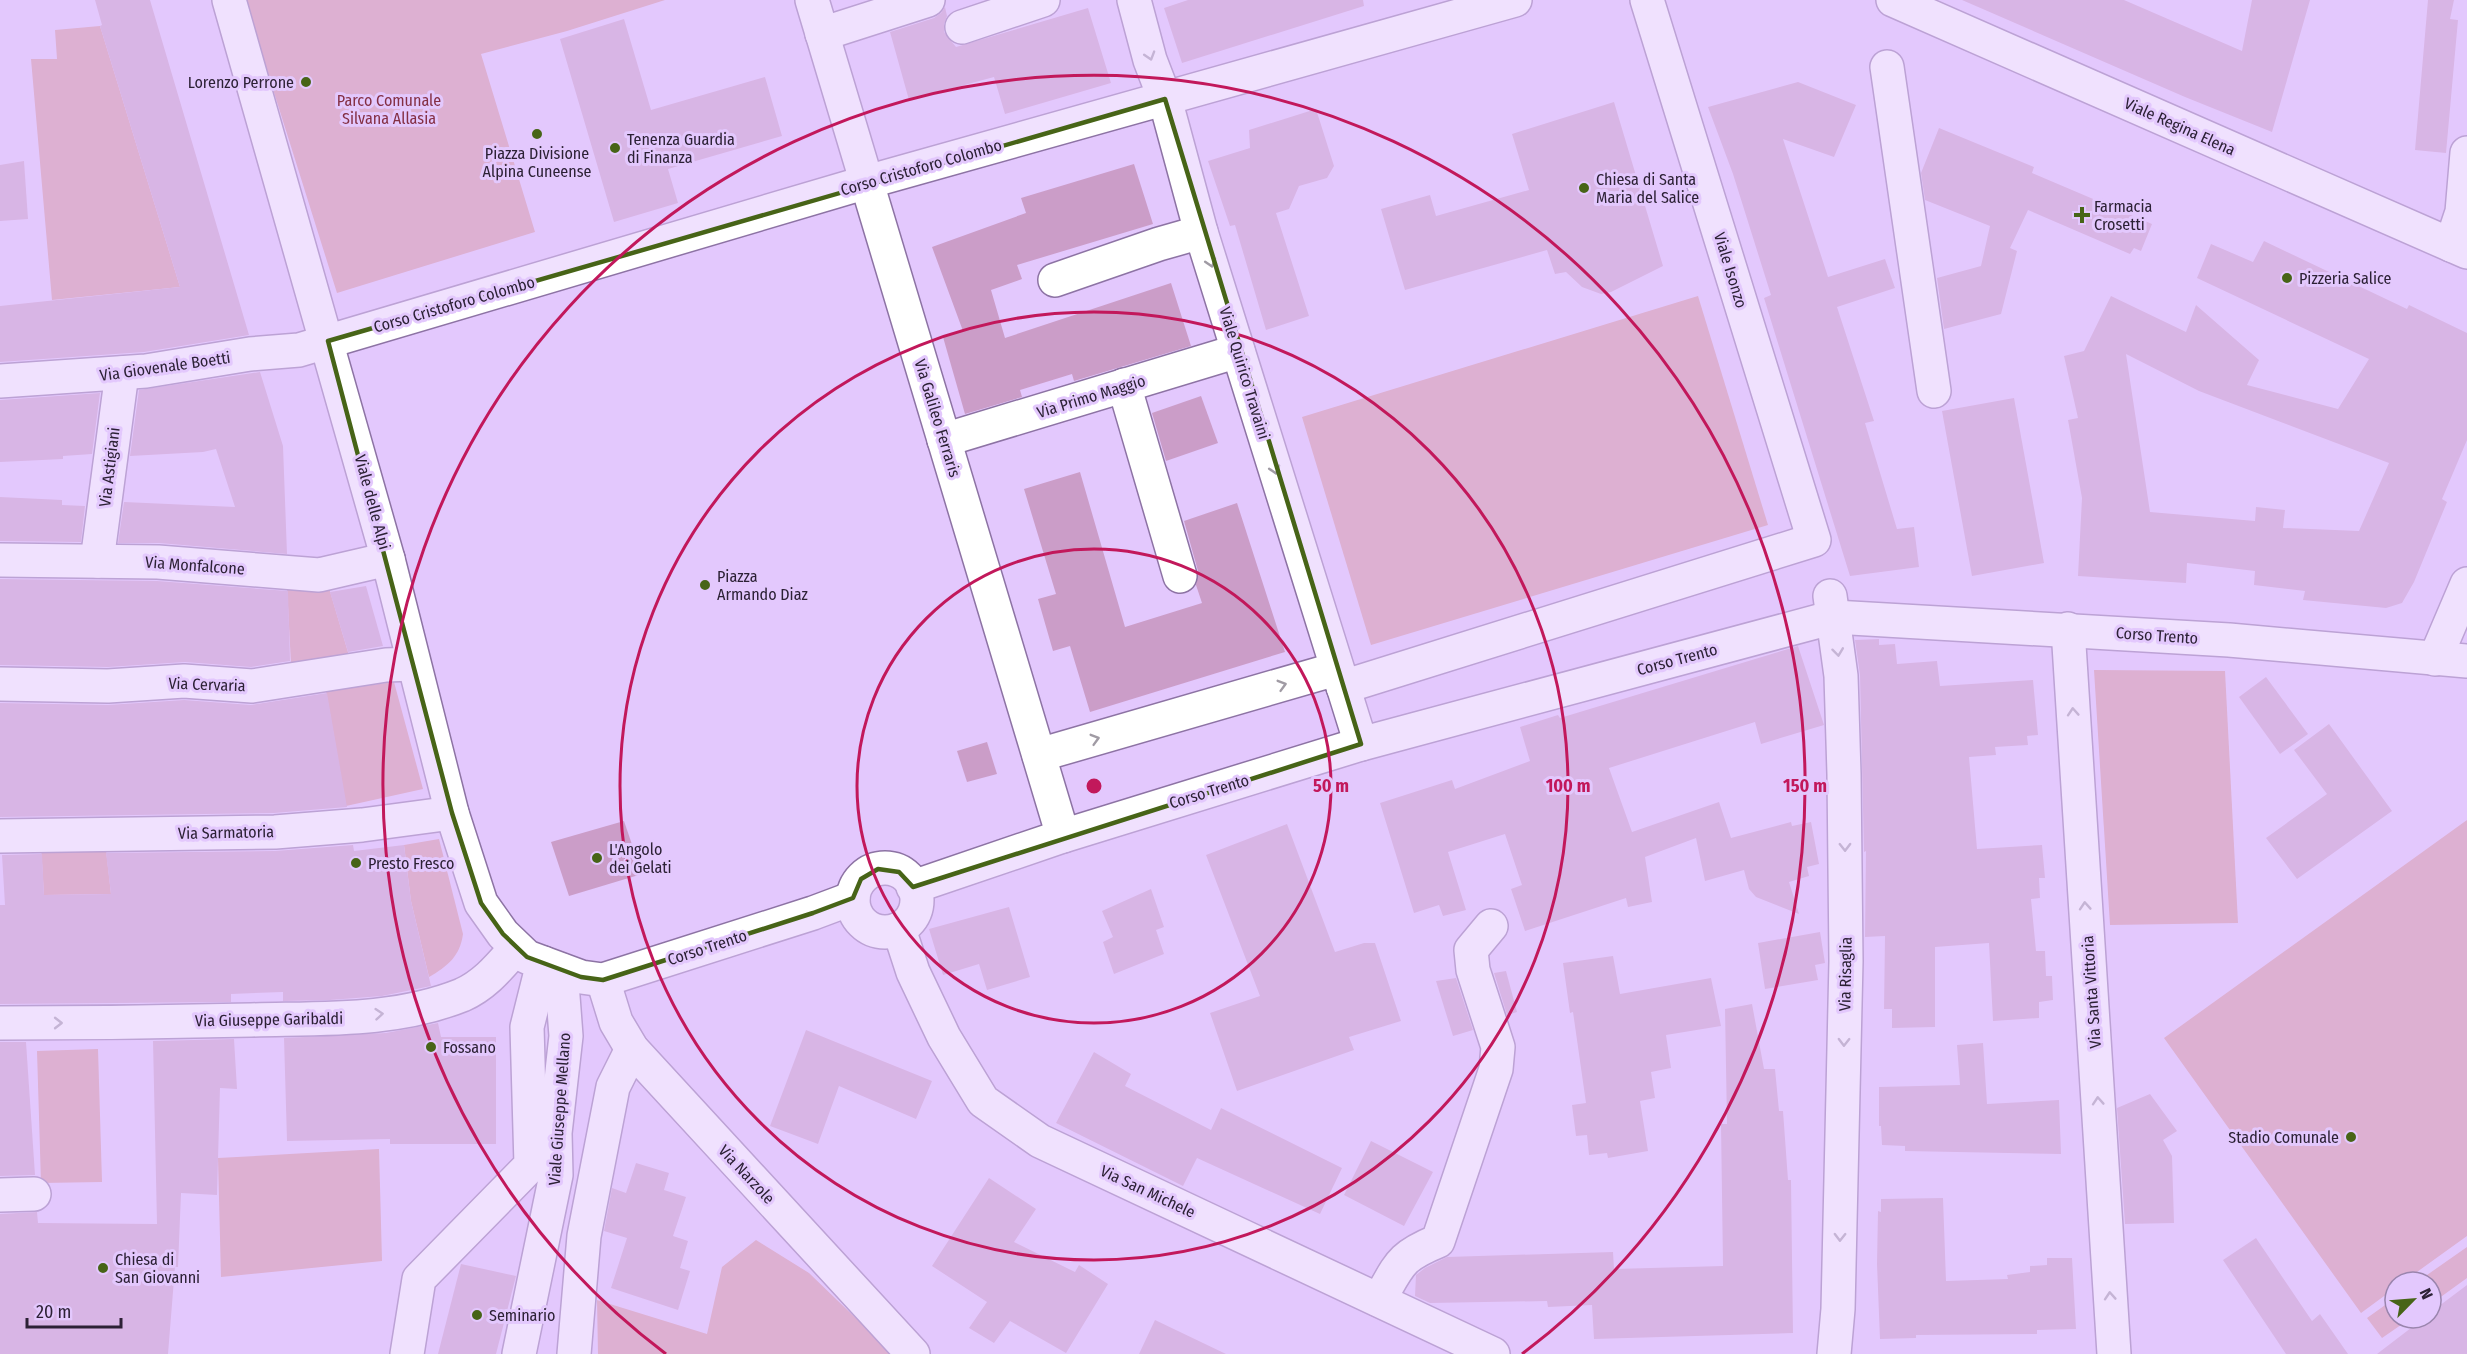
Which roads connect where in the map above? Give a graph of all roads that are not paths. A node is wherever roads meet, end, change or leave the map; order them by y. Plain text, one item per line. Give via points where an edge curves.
1 (229, 0) edge
2 (812, 0) edge
3 (928, 0) edge
4 (1043, 0) edge
5 (1134, 0) edge
6 (1515, 0) edge
7 (1647, 0) edge
8 (1893, 0) edge
9 (962, 27) dead end
10 (822, 34) junction
11 (1887, 67) dead end
12 (1165, 99) junction
13 (2467, 153) edge
14 (867, 182) junction
15 (1201, 232) junction
16 (2459, 248) edge
17 (1055, 280) dead end
18 (328, 341) junction
19 (1238, 351) junction
20 (122, 373) junction
21 (0, 381) edge
22 (1124, 386) junction
23 (1934, 391) dead end
24 (944, 440) junction
25 (388, 559) junction
26 (0, 560) edge
27 (97, 561) junction
28 (1180, 576) dead end
29 (2467, 584) edge
30 (1831, 605) junction
31 (2068, 629) junction
32 (2451, 660) edge
33 (413, 664) junction
34 (1340, 678) junction
35 (0, 684) edge
36 (1361, 744) junction
37 (1039, 755) junction
38 (452, 813) junction
39 (0, 836) edge
40 (1063, 836) junction
41 (913, 887) junction
42 (853, 898) junction
43 (1491, 926) dead end
44 (898, 929) junction
45 (540, 960) junction
46 (603, 980) junction
47 (0, 1023) edge
48 (632, 1049) junction
49 (34, 1194) dead end
50 (0, 1195) edge
51 (1379, 1300) junction
52 (407, 1354) edge
53 (519, 1354) edge
54 (574, 1354) edge
55 (913, 1354) edge
56 (1493, 1354) edge
57 (1834, 1354) edge
58 (2114, 1354) edge

1 - 18 street, Viale delle Alpi
2 - 10 street, Via Galileo Ferraris
3 - 10 street
4 - 9 street
5 -> 12 street, Viale Quirico Travaini
6 - 12 street, Corso Cristoforo Colombo
7 - 34 street, Viale Isonzo via 1814,540
8 - 16 street, Viale Regina Elena
10 - 14 street, Via Galileo Ferraris
11 - 23 street
12 - 14 street, Corso Cristoforo Colombo
12 - 15 street, Viale Quirico Travaini
13 - 16 street
14 - 18 street, Corso Cristoforo Colombo
14 - 24 street, Via Galileo Ferraris
15 - 17 street
15 -> 19 street, Viale Quirico Travaini
18 - 20 street, Via Giovenale Boetti via 299,350
18 - 25 street, Viale delle Alpi
19 - 22 street, Via Primo Maggio
19 -> 34 street, Viale Quirico Travaini
20 - 21 street, Via Giovenale Boetti
20 - 27 street, Via Astigiani
22 - 24 street, Via Primo Maggio
22 - 28 street
24 - 37 street, Via Galileo Ferraris
25 - 27 street, Via Monfalcone via 319,575
25 - 33 street, Viale delle Alpi
26 - 27 street, Via Monfalcone
29 - 32 street
30 - 31 street, Corso Trento
30 - 36 street, Corso Trento
30 -> 57 street, Via Risaglia via 1841,676 1846,949
31 - 32 street, Corso Trento
58 -> 31 street, Via Santa Vittoria
33 - 35 street, Via Cervaria via 252,686 184,681 108,686
33 - 38 street, Viale delle Alpi
34 - 36 street, Viale Quirico Travaini
37 -> 34 street
36 - 40 street, Corso Trento
37 - 40 street, Via Galileo Ferraris
38 - 39 street, Via Sarmatoria via 275,832
38 - 45 street, Viale delle Alpi via 481,903 490,919
40 - 41 street, Corso Trento
41 - 42 street via 899,872 878,869 861,879
41 - 44 street via 913,915
42 - 44 street via 857,917 871,929
42 - 46 street, Corso Trento
43 - 51 street via 1471,950 1473,970 1498,1047 1496,1069 1438,1241 1402,1260
44 - 51 street, Via San Michele via 913,972 944,1037 983,1101 1040,1141
45 - 46 street, Corso Trento via 581,977
47 -> 45 street, Via Giuseppe Garibaldi via 347,1018 411,1011 463,994
45 - 52 street via 527,1027 531,1166 418,1279
45 - 53 street, Viale Giuseppe Mellano via 566,1036 555,1133 556,1175
46 - 48 street, Via Narzole via 616,1022
48 - 54 street via 613,1087 588,1213
48 - 55 street, Via Narzole
49 - 50 street
51 - 56 street, Via San Michele

